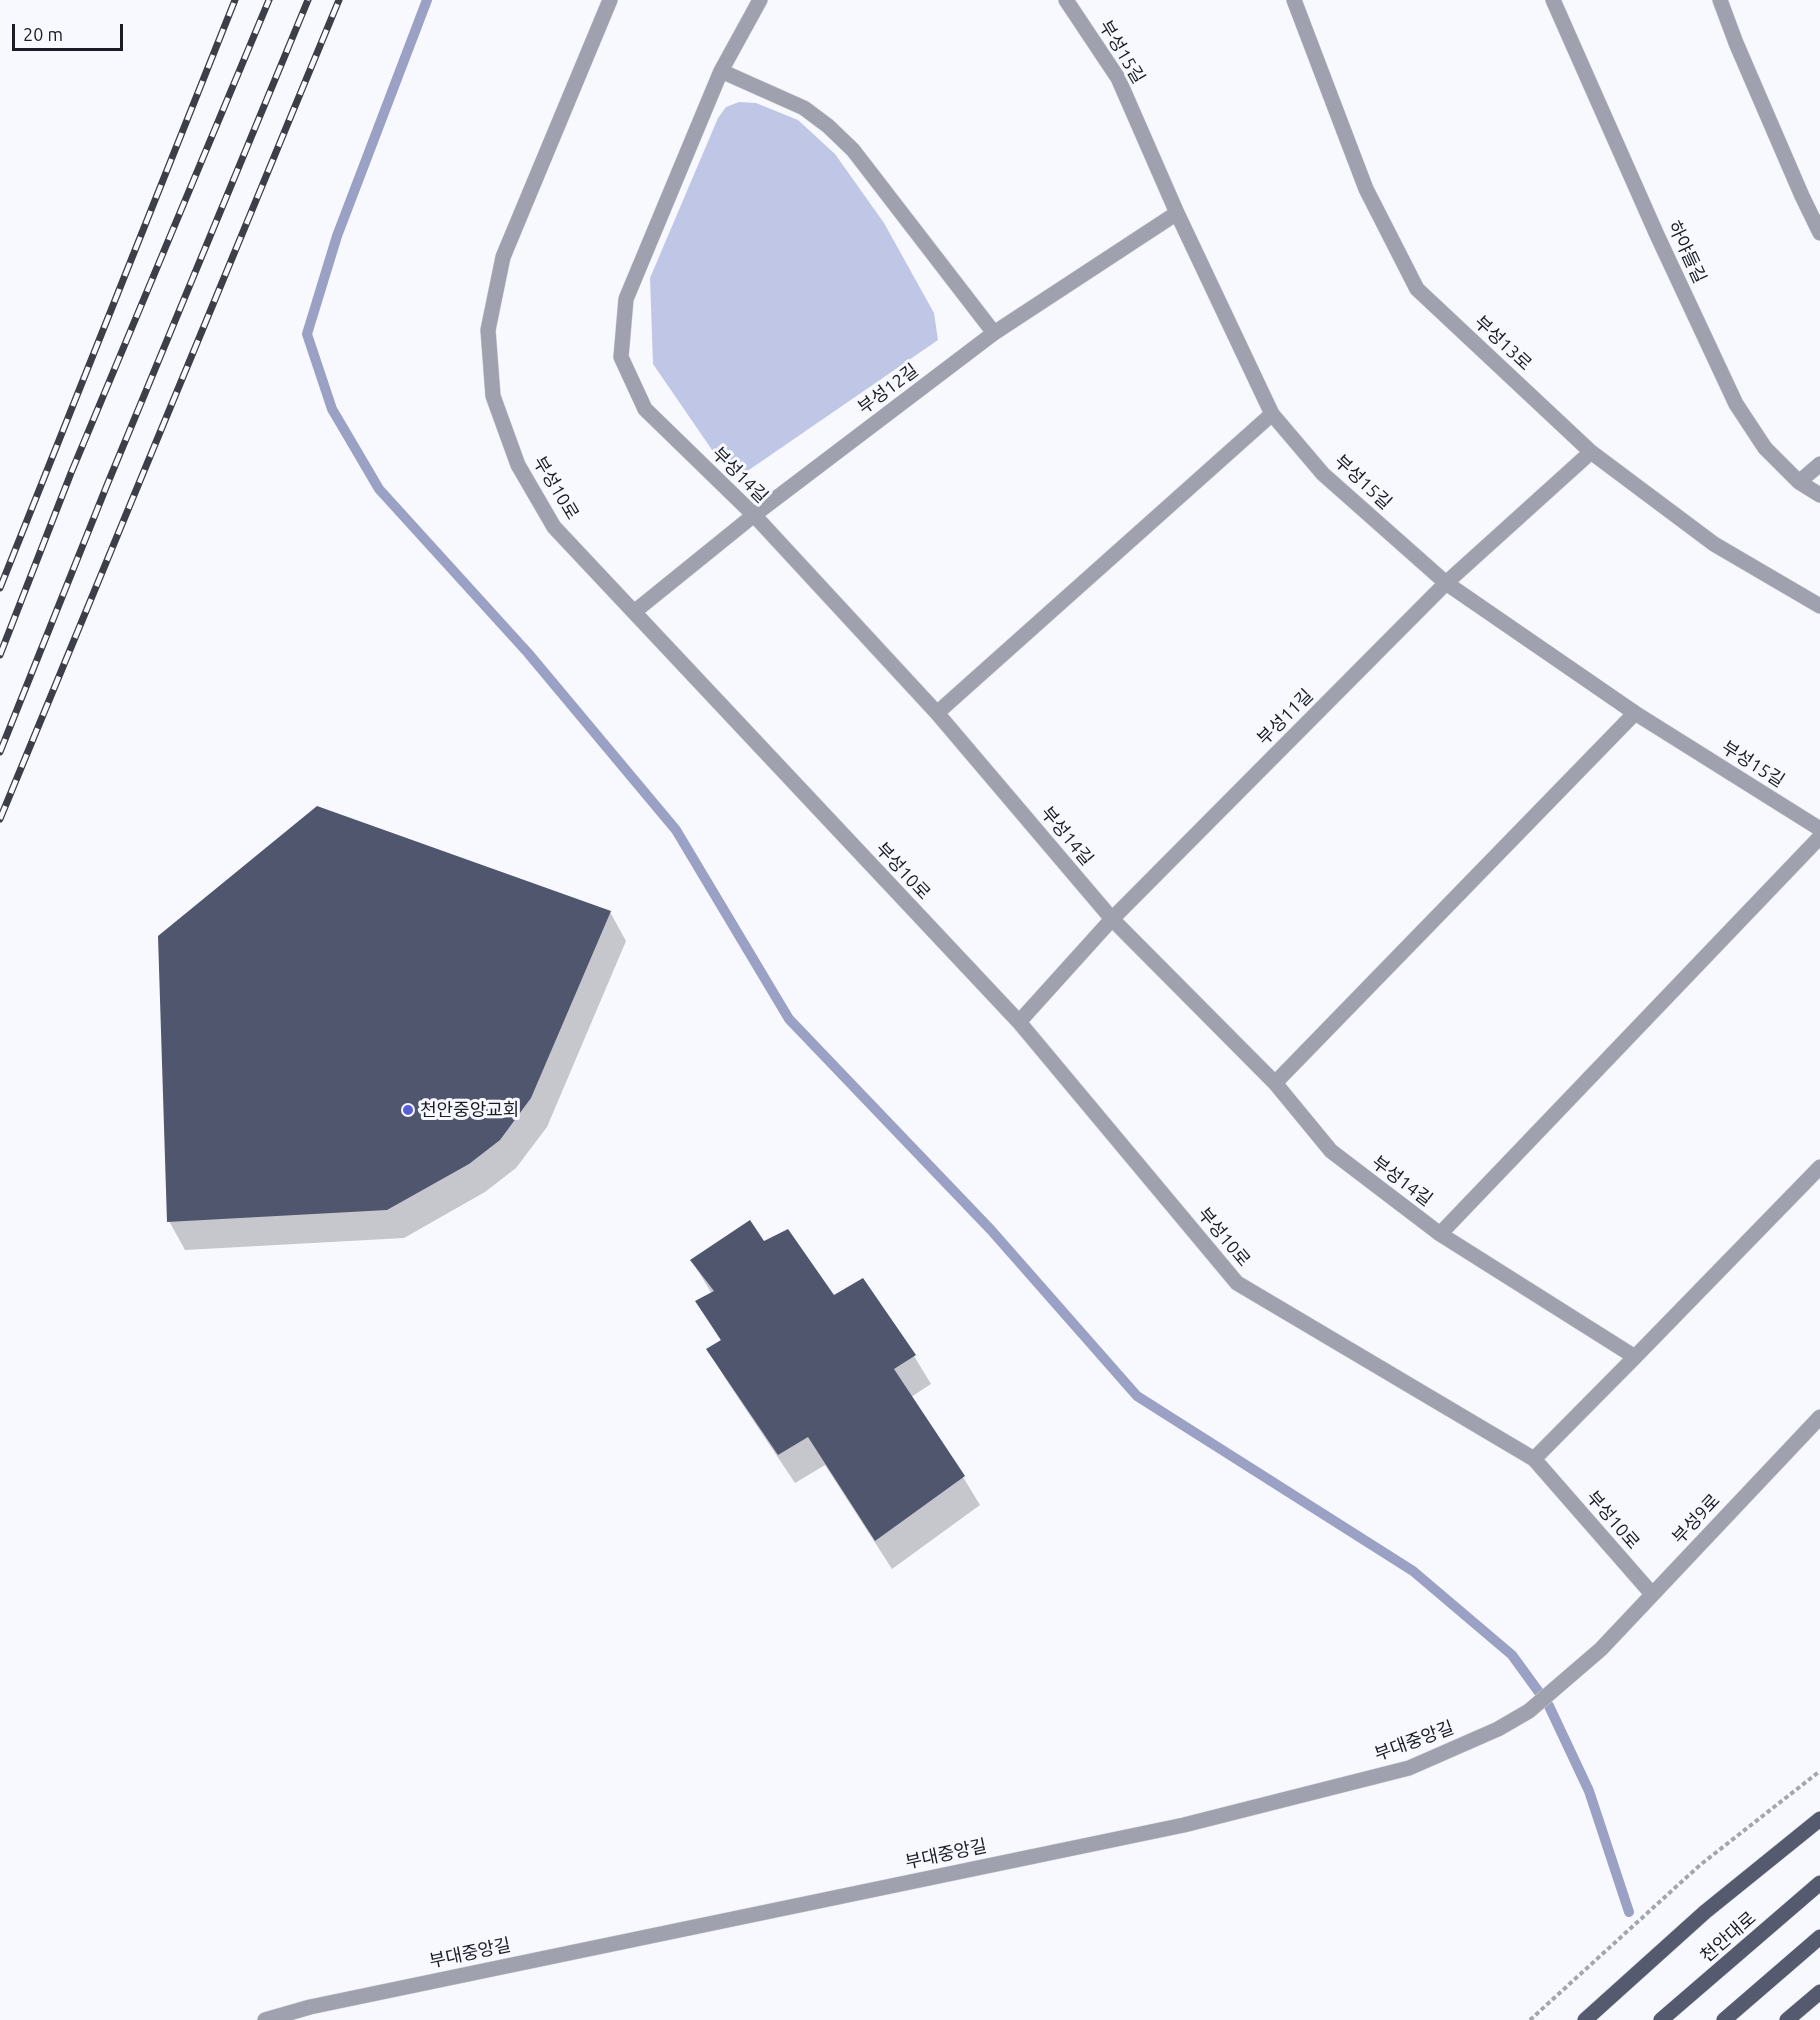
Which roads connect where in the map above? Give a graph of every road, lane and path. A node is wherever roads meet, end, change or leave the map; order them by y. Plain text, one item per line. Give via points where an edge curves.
1 (610, 0) edge
2 (760, 0) edge
3 (1066, 0) edge
4 (1294, 0) edge
5 (1553, 0) edge
6 (1720, 0) edge
7 (721, 71) junction
8 (1177, 213) junction
9 (1820, 233) edge
10 (994, 333) junction
11 (1272, 414) junction
12 (1591, 452) junction
13 (1820, 464) edge
14 (1799, 482) junction
15 (1820, 495) edge
16 (754, 515) junction
17 (1446, 583) junction
18 (1820, 606) edge
19 (634, 612) junction
20 (937, 713) junction
21 (1635, 713) junction
22 (1820, 829) edge
23 (1820, 837) edge
24 (1112, 919) junction
25 (1019, 1022) junction
26 (1275, 1083) junction
27 (1820, 1167) edge
28 (1440, 1234) junction
29 (1635, 1357) junction
30 (1820, 1417) edge
31 (1534, 1459) junction
32 (1652, 1594) junction
33 (1601, 1648) joint
34 (1820, 1771) edge
35 (1820, 1819) edge
36 (1820, 1883) edge
37 (1820, 1937) edge
38 (1820, 1992) edge
39 (265, 2020) edge
40 (1530, 2020) edge
41 (1585, 2020) edge
42 (1661, 2020) edge
43 (1724, 2020) edge
44 (1787, 2020) edge

1 - 19 street, 부성10로 via 503,257 488,330 493,396 518,465 554,527
2 - 7 street, 부성14길
3 - 8 street, 부성15길 via 1118,78
4 - 12 street, 부성13로 via 1366,189 1417,289
5 - 14 street, 하야들길 via 1736,404 1765,448
6 - 9 street
7 - 10 street via 804,108 828,126 853,150
7 - 16 street, 부성14길 via 626,299 621,357 645,409
8 - 10 street, 부성12길
8 - 11 street, 부성15길
10 - 16 street, 부성12길
11 - 17 street, 부성15길 via 1323,474
11 - 20 street
12 - 17 street, 부성11길
12 - 18 street, 부성13로 via 1714,544
13 - 14 street
14 - 15 street, 하야들길
16 - 19 street, 부성12길
16 - 20 street, 부성14길
17 - 21 street, 부성15길
17 - 24 street, 부성11길
19 - 25 street, 부성10로
20 - 24 street, 부성14길
21 - 22 street, 부성15길
21 - 26 street
23 - 28 street
24 - 25 street, 부성11길
24 - 26 street, 부성14길
25 - 31 street, 부성10로 via 1237,1283
26 - 28 street, 부성14길 via 1331,1151
27 - 29 street
28 - 29 street, 부성14길
29 - 31 street
30 - 32 street, 부성9로
31 - 32 street, 부성10로
32 - 33 street, 부성9로
33 - 39 street, 부대중앙길 via 1529,1711 1409,1768 1184,1825 310,2007
34 - 40 path via 1700,1865
35 - 41 main road via 1705,1911
36 - 42 main road, 천안대로
37 - 43 main road
38 - 44 main road

